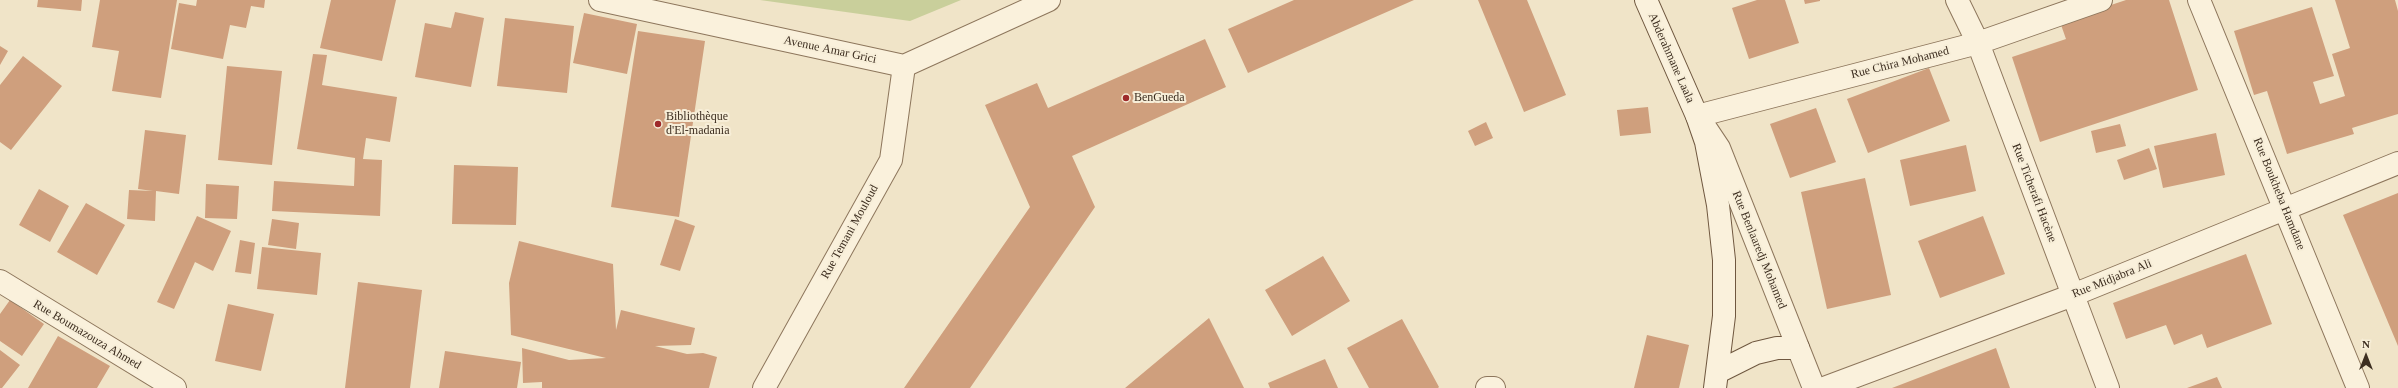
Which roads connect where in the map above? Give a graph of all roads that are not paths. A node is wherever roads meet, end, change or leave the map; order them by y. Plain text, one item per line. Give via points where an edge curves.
1 (600, 0) edge
2 (1049, 0) edge
3 (1646, 0) edge
4 (1957, 0) edge
5 (2101, 0) edge
6 (2199, 0) edge
7 (1978, 43) junction
8 (904, 66) junction
9 (1697, 116) junction
10 (2398, 162) edge
11 (2285, 209) junction
12 (0, 281) edge
13 (2073, 295) junction
14 (1798, 348) junction
15 (1716, 380) edge
16 (175, 388) edge
17 (764, 388) edge
18 (1487, 388) edge
19 (1494, 388) edge
20 (1814, 388) edge
21 (1824, 388) edge
22 (2108, 388) edge
23 (2358, 388) edge

1 - 8 street, Avenue Amar Grici
2 - 8 street
3 - 9 street, Abderahmane Laala
4 - 7 street, Rue Ticherafi Hacène
5 - 7 street, Rue Chira Mohamed
6 - 11 street, Rue Boukheba Hamdane
7 - 9 street, Rue Chira Mohamed
7 - 13 street, Rue Ticherafi Hacène
8 - 17 street, Rue Temani Mouloud via 891,160
9 - 14 street, Rue Benlaaredj Mohamed via 1719,148
9 - 15 street via 1706,142 1718,205 1724,260 1724,316
10 - 11 street, Rue Midjabra Ali
11 - 13 street, Rue Midjabra Ali
11 - 23 street, Rue Boukheba Hamdane
12 - 16 street, Rue Boumazouza Ahmed
13 - 21 street, Rue Midjabra Ali
13 - 22 street, Rue Ticherafi Hacène
14 - 15 street via 1777,348 1756,353
14 - 20 street, Rue Benlaaredj Mohamed
18 - 19 street

